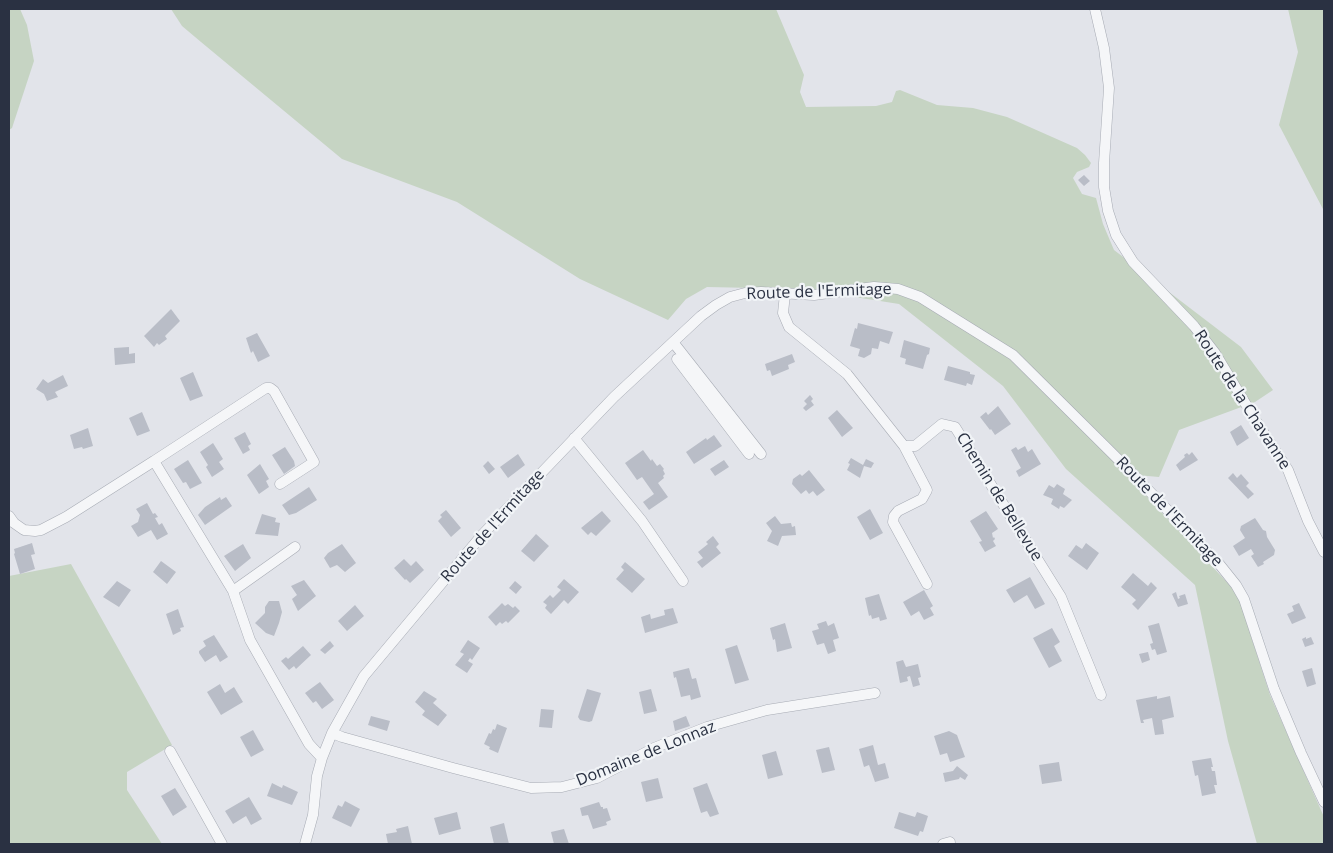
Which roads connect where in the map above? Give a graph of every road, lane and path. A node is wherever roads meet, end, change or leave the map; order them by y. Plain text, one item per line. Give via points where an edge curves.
1 (1095, 9) edge
2 (785, 294) junction
3 (670, 344) junction
4 (574, 438) junction
5 (904, 446) junction
6 (749, 454) dead end
7 (761, 454) dead end
8 (154, 461) junction
9 (280, 484) dead end
10 (9, 516) edge
11 (295, 547) dead end
12 (1324, 552) edge
13 (683, 580) dead end
14 (927, 584) dead end
15 (233, 591) junction
16 (875, 693) dead end
17 (1102, 695) dead end
18 (332, 733) junction
19 (170, 752) dead end
20 (322, 758) junction
21 (1324, 802) edge
22 (222, 844) edge
23 (305, 844) edge

1 - 12 street, Route de la Chavanne via 1108,68 1109,109 1104,175 1112,225 1133,262 1215,353 1288,470
2 - 3 street, Route de l'Ermitage via 753,292 730,297 701,316
2 - 5 street via 782,313 789,327 847,374
2 - 21 street, Route de l'Ermitage via 814,295 874,286 909,292 1001,346 1025,365 1236,584 1248,606 1279,701
3 - 4 street, Route de l'Ermitage
3 - 6 street
3 - 7 street
4 - 13 street via 642,521
4 - 18 street, Route de l'Ermitage via 482,535 377,659 360,682
5 - 14 street via 927,490 924,497 898,510 893,522
5 - 17 street, Chemin de Bellevue via 915,446 942,424 955,427 1061,597
8 - 9 street via 270,388 314,462
8 - 10 street via 42,530 24,530
8 - 15 street
11 - 15 street
15 - 20 street via 250,640 309,744
16 - 18 street, Domaine de Lonnaz via 767,710 708,727 654,748 596,778 562,787 531,788
18 - 20 street, Route de l'Ermitage
19 - 22 street
20 - 23 street, Route de l'Ermitage

